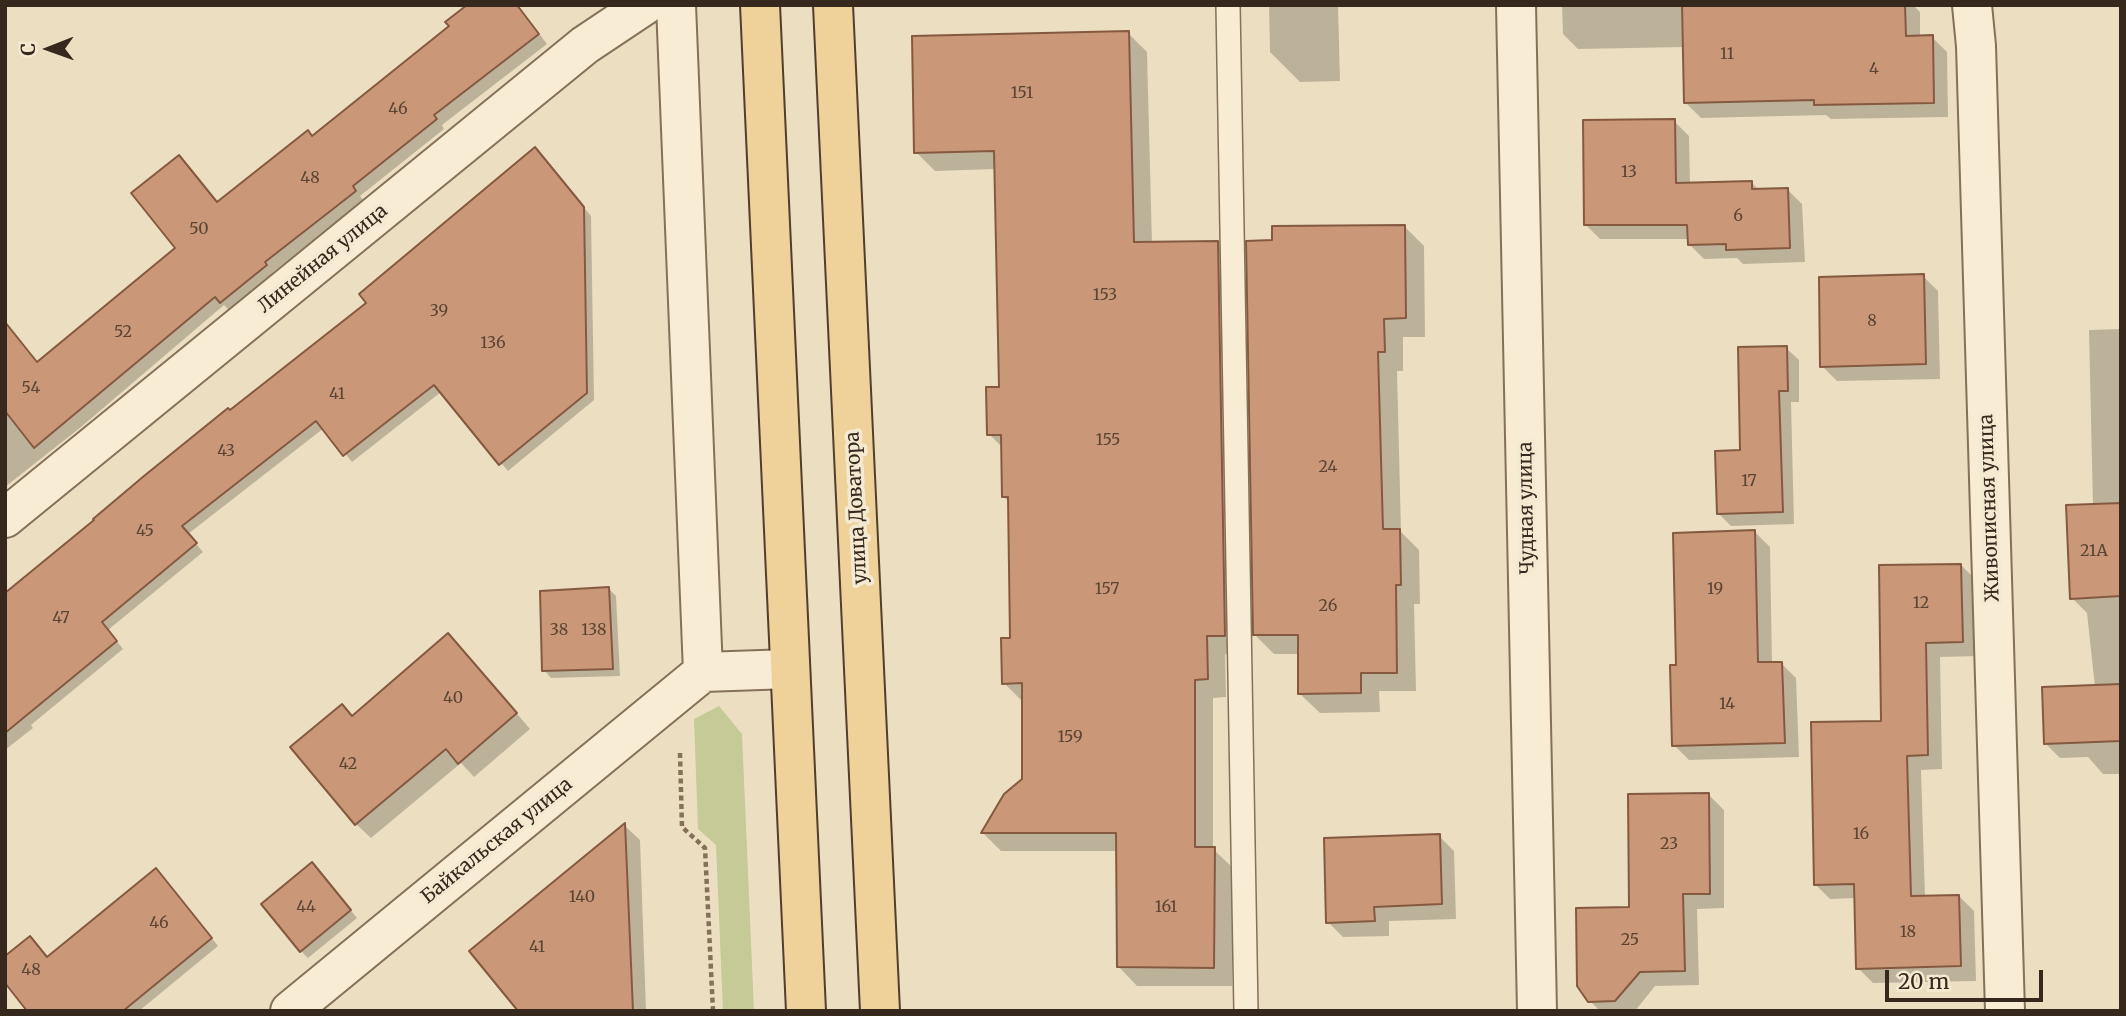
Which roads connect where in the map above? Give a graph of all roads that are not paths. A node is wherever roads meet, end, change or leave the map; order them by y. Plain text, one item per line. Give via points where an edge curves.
1 (645, 5) edge
2 (676, 5) edge
3 (760, 5) edge
4 (833, 5) edge
5 (1228, 5) edge
6 (1516, 5) edge
7 (1972, 5) edge
8 (5, 518) edge
9 (790, 669) junction
10 (690, 682) junction
11 (290, 1011) edge
12 (806, 1011) edge
13 (880, 1011) edge
14 (1245, 1011) edge
15 (1537, 1011) edge
16 (2005, 1011) edge

1 - 8 street, Линейная улица via 585,45
2 - 10 street
3 - 9 main road
4 - 13 main road, улица Доватора
5 - 14 lane
6 - 15 street, Чудная улица
7 - 16 street, Живописная улица
9 - 10 street
9 - 12 main road
10 - 11 street, Байкальская улица

